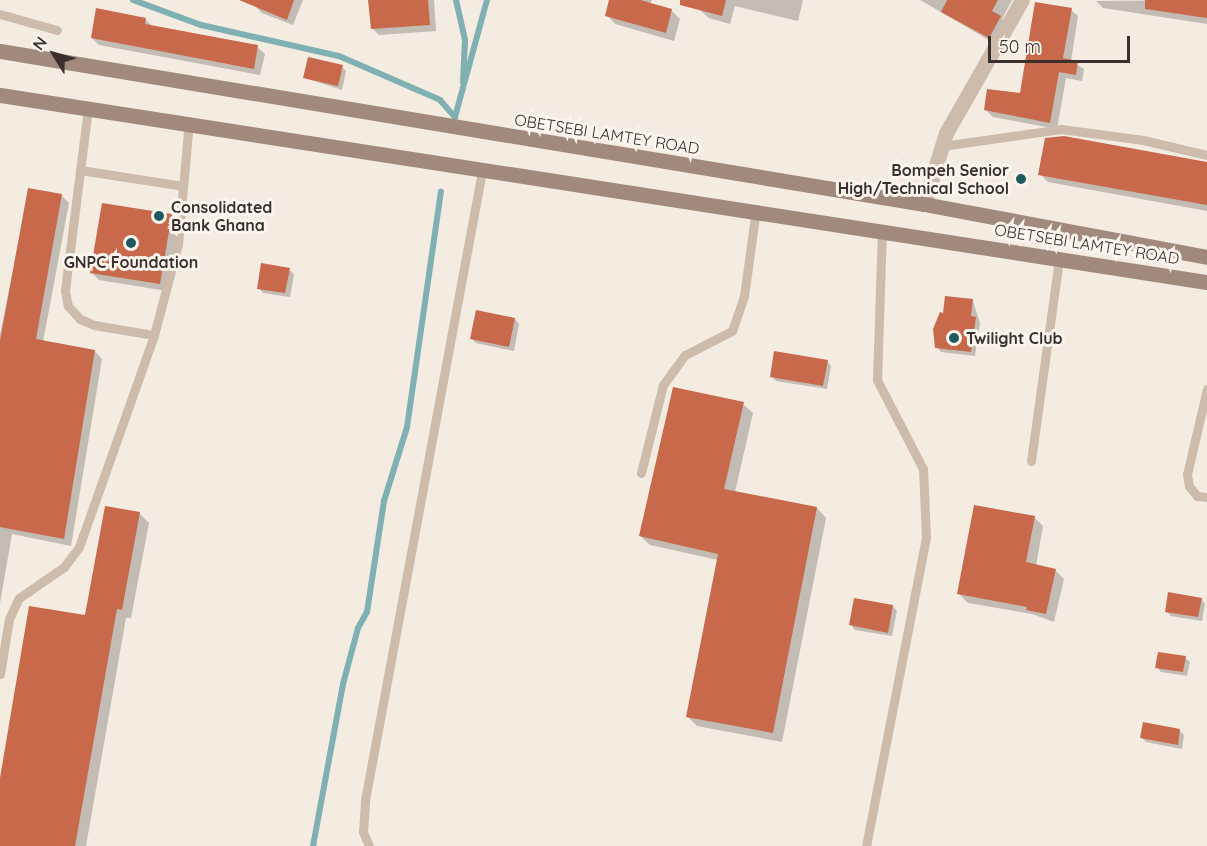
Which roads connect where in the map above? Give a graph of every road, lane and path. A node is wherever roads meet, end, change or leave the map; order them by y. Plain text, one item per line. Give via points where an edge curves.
1 (1022, 0) edge
2 (0, 14) edge
3 (57, 30) dead end
4 (0, 51) edge
5 (0, 95) edge
6 (88, 108) junction
7 (189, 121) junction
8 (942, 146) junction
9 (1207, 155) edge
10 (80, 170) junction
11 (482, 171) junction
12 (183, 186) junction
13 (924, 204) junction
14 (756, 210) junction
15 (882, 231) junction
16 (1207, 257) edge
17 (1059, 258) junction
18 (1207, 282) edge
19 (154, 335) junction
20 (1207, 389) edge
21 (1196, 445) junction
22 (1207, 447) edge
23 (1031, 461) dead end
24 (641, 473) dead end
25 (1207, 497) edge
26 (0, 674) edge
27 (369, 846) edge
28 (866, 846) edge

1 - 8 street
2 - 3 lane
4 - 13 main road, OBETSEBI LAMTEY ROAD
5 - 6 main road, OBETSEBI LAMTEY ROAD
6 - 7 main road, OBETSEBI LAMTEY ROAD
6 - 10 lane
7 - 11 main road, OBETSEBI LAMTEY ROAD
7 - 12 lane
8 - 9 lane via 1061,129 1143,140
8 - 13 street
10 - 12 lane
10 - 19 lane via 65,291 68,306 80,319 94,325
11 - 14 main road, OBETSEBI LAMTEY ROAD
11 - 27 lane via 365,800 363,832
12 - 19 lane via 178,244
13 - 16 main road, OBETSEBI LAMTEY ROAD
14 - 15 main road, OBETSEBI LAMTEY ROAD
14 - 24 lane via 744,296 732,331 684,355 663,385
15 - 17 main road, OBETSEBI LAMTEY ROAD
15 - 28 lane via 876,380 923,469 926,537
17 - 18 main road, OBETSEBI LAMTEY ROAD
17 - 23 lane
19 - 26 lane via 79,547 64,567 19,598 9,619
20 - 21 lane
21 - 22 lane
21 - 25 lane via 1187,474 1189,486 1197,496

